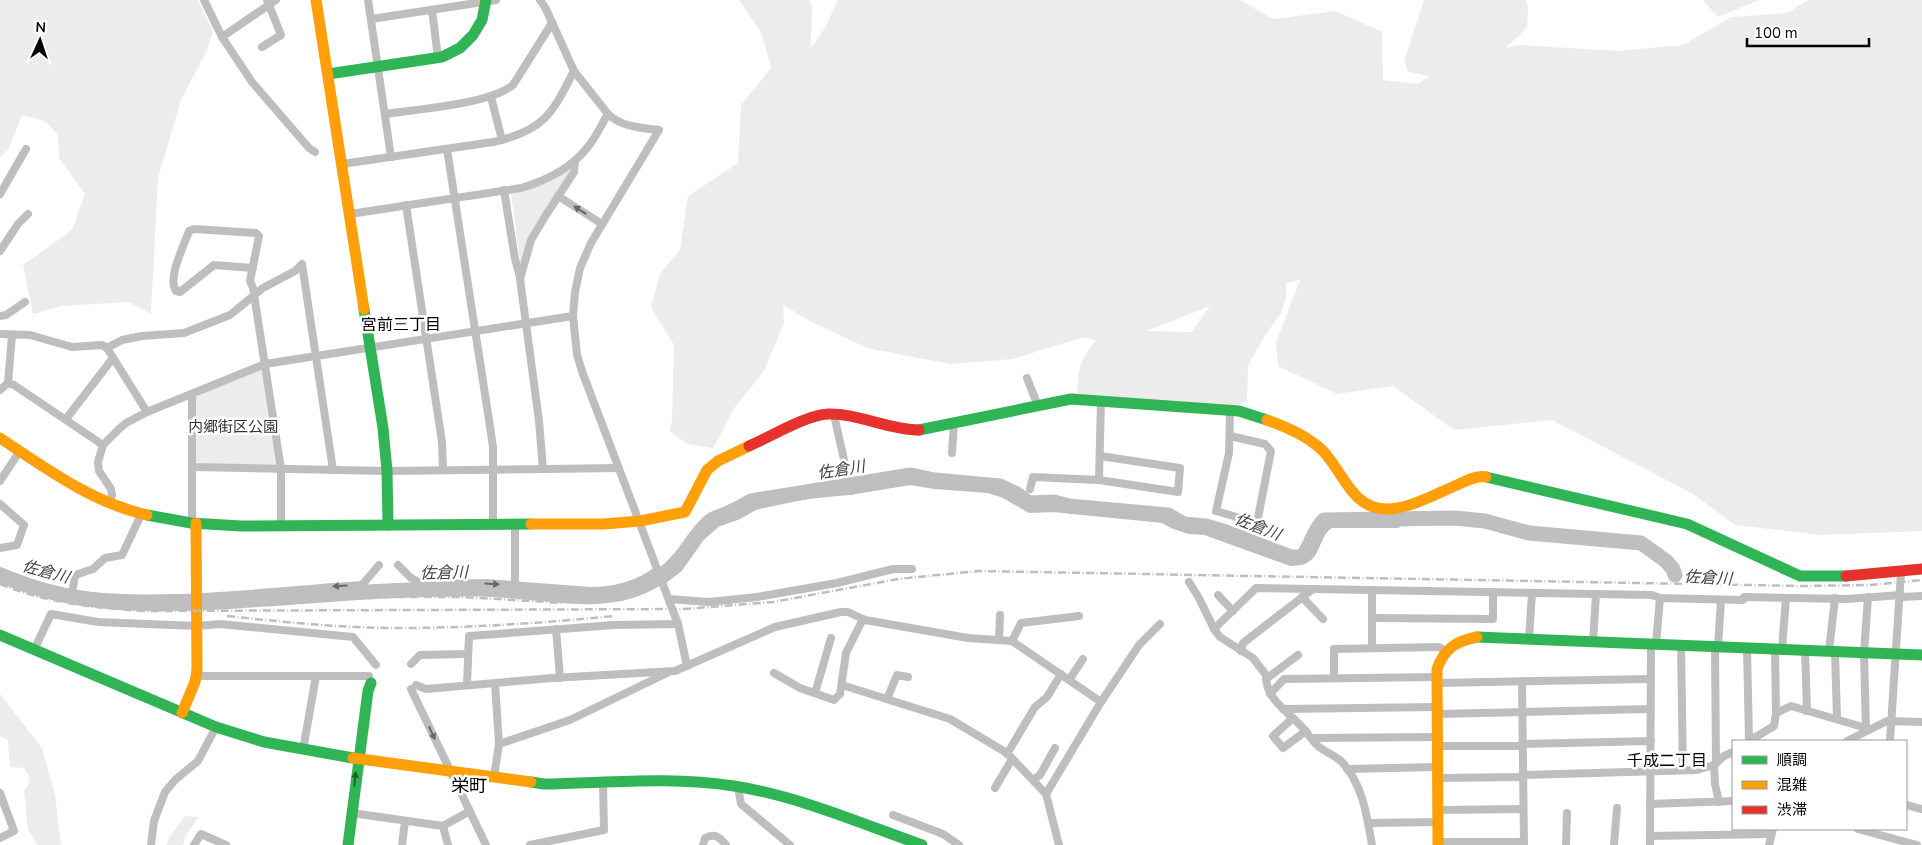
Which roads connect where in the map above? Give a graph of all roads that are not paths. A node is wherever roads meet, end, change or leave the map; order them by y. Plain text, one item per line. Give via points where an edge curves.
1 (204, 0) edge
2 (276, 0) edge
3 (316, 0) edge
4 (368, 0) edge
5 (489, 0) edge
6 (540, 0) edge
7 (268, 3) edge
8 (440, 4) edge
9 (432, 10) junction
10 (371, 19) junction
11 (552, 23) junction
12 (222, 37) junction
13 (262, 47) dead end
14 (438, 58) junction
15 (378, 66) junction
16 (574, 71) junction
17 (328, 74) junction
18 (491, 97) junction
19 (385, 114) junction
20 (608, 114) junction
21 (502, 140) junction
22 (26, 149) dead end
23 (447, 149) junction
24 (315, 152) dead end
25 (391, 157) junction
26 (575, 161) junction
27 (342, 164) junction
28 (504, 190) junction
29 (0, 194) edge
30 (558, 196) junction
31 (455, 198) junction
32 (406, 205) junction
33 (28, 214) dead end
34 (350, 214) junction
35 (602, 224) junction
36 (0, 251) edge
37 (252, 268) junction
38 (520, 279) junction
39 (254, 296) junction
40 (25, 302) dead end
41 (0, 316) edge
42 (573, 316) junction
43 (526, 324) junction
44 (476, 331) junction
45 (0, 334) edge
46 (12, 335) junction
47 (426, 339) junction
48 (371, 347) junction
49 (107, 348) junction
50 (315, 356) junction
51 (113, 358) junction
52 (265, 364) junction
53 (1027, 378) dead end
54 (8, 382) junction
55 (0, 390) edge
56 (192, 394) junction
57 (1101, 401) junction
58 (1038, 406) junction
59 (1230, 410) junction
60 (147, 412) junction
61 (834, 415) junction
62 (66, 419) junction
63 (954, 424) junction
64 (1230, 436) junction
65 (0, 438) edge
66 (104, 445) junction
67 (20, 451) junction
68 (952, 453) dead end
69 (1100, 456) junction
70 (192, 467) junction
71 (619, 468) junction
72 (281, 469) junction
73 (444, 469) junction
74 (493, 469) junction
75 (543, 469) junction
76 (333, 470) junction
77 (387, 470) junction
78 (1099, 480) junction
79 (0, 481) edge
80 (1030, 489) dead end
81 (851, 490) junction
82 (110, 502) junction
83 (0, 504) edge
84 (1397, 508) junction
85 (142, 513) junction
86 (640, 521) junction
87 (194, 523) junction
88 (493, 524) junction
89 (515, 524) junction
90 (388, 525) junction
91 (281, 526) junction
92 (0, 548) edge
93 (379, 565) dead end
94 (398, 565) dead end
95 (912, 569) dead end
96 (658, 570) junction
97 (1922, 570) edge
98 (0, 571) edge
99 (1902, 572) junction
100 (662, 580) junction
101 (1189, 582) dead end
102 (515, 586) junction
103 (1313, 589) junction
104 (1372, 590) junction
105 (1493, 592) junction
106 (1532, 593) junction
107 (72, 594) junction
108 (1596, 594) junction
109 (1218, 595) dead end
110 (1901, 596) junction
111 (1922, 596) edge
112 (1302, 597) junction
113 (1868, 597) junction
114 (196, 598) junction
115 (1660, 598) junction
116 (1786, 598) junction
117 (1834, 598) junction
118 (669, 599) junction
119 (1721, 600) junction
120 (1233, 611) junction
121 (1000, 615) dead end
122 (1078, 616) dead end
123 (1372, 618) junction
124 (863, 619) junction
125 (1323, 619) dead end
126 (678, 624) junction
127 (1160, 624) dead end
128 (197, 626) junction
129 (556, 629) junction
130 (1214, 629) junction
131 (0, 636) edge
132 (831, 638) dead end
133 (1529, 639) junction
134 (1000, 640) junction
135 (1012, 641) junction
136 (1594, 642) junction
137 (1654, 644) junction
138 (1681, 645) junction
139 (1372, 647) junction
140 (1716, 647) junction
141 (1747, 648) junction
142 (1778, 649) junction
143 (34, 650) junction
144 (1805, 650) junction
145 (1241, 651) junction
146 (1445, 651) junction
147 (1832, 652) junction
148 (1864, 653) junction
149 (467, 654) junction
150 (1897, 654) junction
151 (1298, 655) dead end
152 (1922, 655) edge
153 (1083, 659) dead end
154 (411, 664) dead end
155 (376, 665) dead end
156 (686, 666) junction
157 (672, 671) junction
158 (774, 673) dead end
159 (1061, 674) junction
160 (196, 676) junction
161 (316, 676) junction
162 (908, 677) dead end
163 (560, 678) junction
164 (1334, 678) junction
165 (370, 679) joint
166 (1266, 679) junction
167 (1650, 679) junction
168 (1069, 680) junction
169 (1437, 680) junction
170 (1522, 681) junction
171 (495, 683) junction
172 (467, 685) junction
173 (842, 685) junction
174 (815, 693) junction
175 (1270, 694) junction
176 (888, 699) junction
177 (1102, 702) junction
178 (1283, 709) junction
179 (1650, 709) junction
180 (1437, 711) junction
181 (1807, 711) junction
182 (1522, 712) junction
183 (182, 713) junction
184 (1776, 713) junction
185 (1293, 718) junction
186 (1837, 719) junction
187 (1891, 721) junction
188 (1922, 722) edge
189 (216, 727) junction
190 (1866, 729) junction
191 (1306, 731) junction
192 (1312, 738) junction
193 (1748, 740) edge
194 (1750, 740) edge
195 (1849, 740) edge
196 (1890, 740) edge
197 (1437, 741) junction
198 (1651, 741) junction
199 (499, 744) junction
200 (1522, 745) junction
201 (1055, 748) dead end
202 (303, 750) junction
203 (1732, 752) edge
204 (1010, 756) junction
205 (358, 759) junction
206 (1715, 764) junction
207 (1347, 769) junction
208 (1683, 770) junction
209 (451, 771) junction
210 (1650, 771) junction
211 (1437, 773) junction
212 (1522, 776) junction
213 (494, 777) junction
214 (1033, 780) junction
215 (603, 783) junction
216 (738, 787) junction
217 (995, 788) dead end
218 (0, 793) edge
219 (1046, 794) junction
220 (1732, 801) edge
221 (1719, 802) junction
222 (1650, 804) junction
223 (1907, 804) edge
224 (1617, 808) dead end
225 (1523, 809) junction
226 (1922, 809) edge
227 (470, 811) junction
228 (352, 813) junction
229 (1567, 814) dead end
230 (894, 815) dead end
231 (1438, 816) junction
232 (405, 821) junction
233 (1368, 823) junction
234 (443, 826) junction
235 (1862, 830) edge
236 (1772, 831) edge
237 (0, 838) edge
238 (1650, 841) edge
239 (555, 843) edge
240 (1524, 843) edge
241 (1438, 844) edge
242 (151, 845) edge
243 (194, 845) edge
244 (226, 845) edge
245 (348, 845) edge
246 (402, 845) edge
247 (448, 845) edge
248 (486, 845) edge
249 (530, 845) edge
250 (703, 845) edge
251 (726, 845) edge
252 (790, 845) edge
253 (922, 845) edge
254 (959, 845) edge
255 (1060, 845) edge
256 (1372, 845) edge
257 (1566, 845) edge
258 (1614, 845) edge
259 (1769, 845) edge
260 (1917, 845) edge

1 - 12 street
2 - 7 street
3 - 17 street
4 - 10 street
5 - 8 street
5 - 14 street via 473,37 454,52
6 - 11 street
7 - 12 street
7 - 13 street via 281,35
8 - 9 street
9 - 10 street
9 - 14 street
10 - 15 street
11 - 16 street
11 - 18 street via 513,85
12 - 24 street via 252,82 308,148
14 - 15 street
15 - 17 street
15 - 19 street
16 - 20 street
16 - 21 street via 543,121
17 - 27 street
18 - 19 street
18 - 21 street
19 - 25 street
20 - 26 street via 588,147
20 - 35 street via 624,124 659,130
21 - 23 street
22 - 29 street
23 - 25 street
23 - 31 street
25 - 27 street
26 - 28 street via 536,184
26 - 30 street via 574,172
27 - 34 street
28 - 31 street
28 - 38 street
35 -> 30 street
30 - 38 street via 532,240
31 - 32 street
31 - 44 street
32 - 34 street
32 - 47 street
33 - 36 street
34 - 48 street
35 - 42 street via 580,268
37 - 37 street via 214,265 180,292 174,288 175,268 189,231 194,229 256,233 259,236
37 - 39 street via 250,281
38 - 43 street
39 - 49 street via 230,315 184,332 122,340
39 - 50 street via 302,264
39 - 52 street
40 - 41 street
42 - 43 street
42 - 71 street via 583,374
43 - 44 street
43 - 75 street
44 - 47 street
44 - 74 street via 493,447
45 - 46 street
46 - 49 street via 30,335 72,347 102,345
46 - 54 street
47 - 48 street
47 - 73 street
48 - 50 street
48 - 77 street
49 - 51 street
50 - 52 street
50 - 76 street
51 - 60 street
51 - 62 street
52 - 56 street
52 - 72 street
53 - 58 street
54 - 55 street
54 - 62 street
56 - 60 street
56 - 70 street
57 - 58 street via 1071,399
57 - 59 street
57 - 69 street
58 - 63 street
59 - 64 street
59 - 84 street via 1253,415 1306,437 1325,453 1353,496 1374,507
60 - 66 street via 126,423
61 - 63 street via 907,430
61 - 81 street
61 - 86 street via 814,416 718,460 707,470 685,512
62 - 66 street
63 - 68 street
64 - 64 street via 1216,511 1258,522 1271,451 1265,444
65 - 67 street
66 - 82 street via 98,462 99,471 111,489
67 - 79 street
67 - 82 street via 60,478
69 - 78 street
69 - 78 street via 1180,468 1178,492
70 - 72 street
70 - 87 street
71 - 75 street
71 - 86 street
72 - 76 street
72 - 91 street
73 - 74 street
73 - 77 street
74 - 75 street
74 - 88 street
76 - 77 street
77 - 90 street
78 - 80 street via 1033,477
81 - 84 street via 910,481 988,489 1030,509 1054,508 1163,519 1291,562 1308,558 1325,527 1331,524 1397,524
81 - 100 street via 806,495 756,506 717,523 700,537 679,568
82 - 85 street
83 - 92 street via 24,525 17,545
84 - 99 street via 1483,476 1687,524 1800,576
85 - 87 street
85 - 107 street via 122,555 105,558 92,569 75,575
86 - 89 street
86 - 96 street
87 - 91 street
87 - 114 street
88 - 89 street
88 - 90 street
89 - 102 street
90 - 91 street
93 -> 114 street via 362,585
94 -> 102 street via 422,584
95 - 118 street via 893,569 757,597 709,602
96 - 100 street
96 - 102 street via 635,584 605,591
97 - 99 street
98 - 107 street via 45,588
99 - 110 street
100 - 118 street
101 - 130 street
103 - 104 street
103 - 112 street
103 - 120 street via 1256,588
104 - 105 street
104 - 123 street
105 - 106 street
105 - 123 street via 1493,619
106 - 108 street
106 - 133 street
107 - 114 street via 117,598
108 - 115 street
108 - 136 street
109 - 120 street
110 - 111 street
110 - 113 street
110 - 150 street
112 - 125 street
112 - 145 street via 1243,643
113 - 117 street
113 - 148 street
114 - 128 street
115 - 119 street
115 - 137 street
116 - 117 street
116 - 119 street
116 - 142 street
117 - 147 street
118 - 126 street
119 - 140 street
120 - 130 street
121 - 134 street
122 - 135 street via 1021,623
123 - 139 street
124 - 134 street via 968,638
124 - 156 street via 841,612 775,627
124 - 173 street via 846,654
126 - 129 street
126 - 156 street
127 - 177 street via 1139,645
128 - 143 street via 98,622 52,614
128 - 155 street via 220,624 353,637
128 - 160 street
129 - 149 street via 469,636
129 - 163 street
130 - 145 street
131 - 143 street
132 - 174 street
133 - 136 street
133 - 146 street via 1478,637 1460,640
134 - 135 street
135 - 159 street
136 - 137 street
137 - 138 street
137 - 167 street
138 - 140 street
138 - 208 street
139 - 146 street via 1439,647
139 - 164 street via 1334,649
140 - 141 street
140 - 206 street
141 - 142 street
141 - 193 street
142 - 144 street
142 - 184 street
143 - 183 street
144 - 147 street
144 - 181 street
145 - 166 street via 1253,658
146 - 169 street via 1439,660
147 - 148 street
147 - 186 street
148 - 150 street
148 - 190 street
149 - 154 street via 420,655
149 - 172 street
150 - 152 street
150 - 187 street
151 - 166 street
153 - 168 street
156 - 157 street
157 - 163 street
157 - 199 street via 570,720
158 - 174 street
159 - 168 street
159 - 204 street via 1047,697 1035,707
160 - 161 street
160 - 183 street
161 - 165 street
161 - 202 street
162 - 176 street via 897,675
163 - 171 street
164 - 169 street
164 - 175 street via 1284,679
165 - 205 street
166 - 175 street
167 - 170 street
167 - 179 street
168 - 177 street
169 - 170 street
169 - 180 street
170 - 182 street
171 - 172 street
171 - 199 street
172 -> 209 street via 414,687
173 - 174 street via 834,700
173 - 176 street
175 - 178 street
176 - 204 street via 950,719
177 - 219 street
178 - 180 street
178 - 185 street
179 - 182 street
179 - 198 street
180 - 182 street
180 - 197 street
181 - 184 street via 1791,706
181 - 186 street
182 - 200 street
183 - 189 street
184 - 194 street via 1774,726
185 - 191 street
185 - 191 street via 1273,736 1283,748
186 - 190 street
187 - 188 street
187 - 190 street
187 - 196 street
189 - 202 street
189 - 242 street via 198,760 165,792 154,821
190 - 195 street
191 - 192 street
192 - 197 street
192 - 207 street
197 - 200 street
197 - 211 street
198 - 200 street
198 - 210 street
199 - 213 street
200 - 212 street
201 - 214 street via 1040,775
202 - 205 street
203 - 206 street
204 - 214 street
204 - 217 street
205 - 209 street
228 -> 205 street
206 - 208 street via 1697,770
206 - 221 street
207 - 211 street
207 - 233 street via 1363,798
208 - 210 street
209 - 213 street
209 - 227 street
210 - 212 street
210 - 222 street
211 - 212 street
211 - 231 street
212 - 225 street
213 - 215 street via 544,784
214 - 219 street
215 - 216 street via 675,781
215 - 239 street via 604,830
216 - 252 street via 741,804
216 - 253 street via 782,796
218 - 237 street via 14,832
219 - 255 street
220 - 221 street
221 - 222 street
222 - 238 street
223 - 226 street
224 - 258 street
225 - 231 street
225 - 240 street
227 - 234 street
227 - 248 street
228 - 232 street
228 - 245 street
229 - 257 street
230 - 254 street via 942,834
231 - 233 street
231 - 241 street
232 - 234 street
232 - 246 street
233 - 256 street
234 - 247 street
235 - 260 street
236 - 238 street
236 - 259 street
239 - 249 street
240 - 241 street
243 - 244 street via 201,834
250 - 251 street via 705,838 711,835

